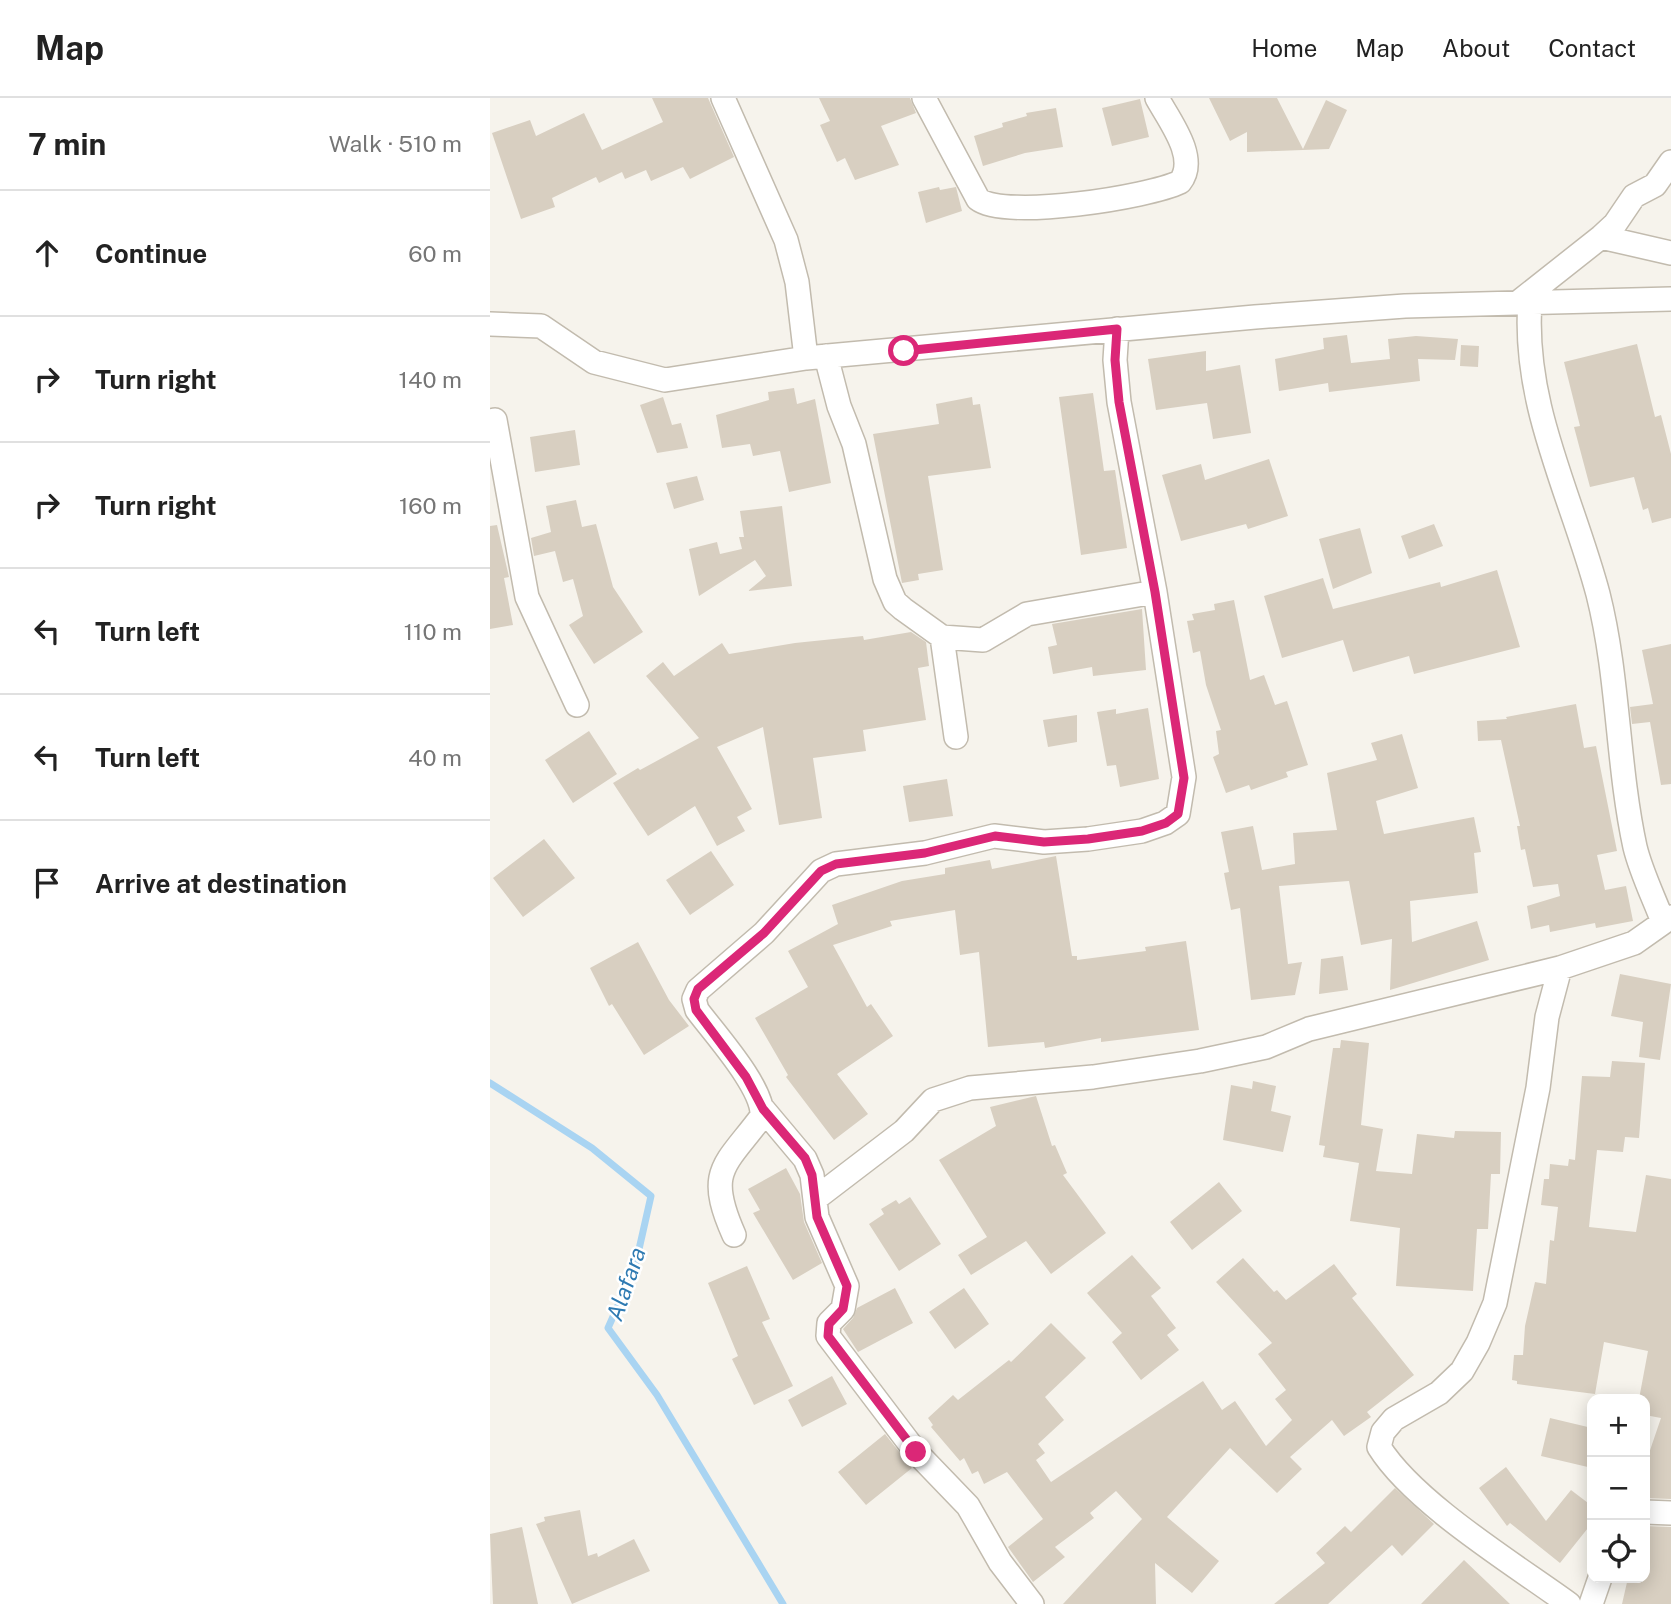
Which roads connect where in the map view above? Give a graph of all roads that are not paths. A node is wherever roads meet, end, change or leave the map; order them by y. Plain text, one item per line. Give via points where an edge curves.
1 (723, 98) edge
2 (924, 98) edge
3 (1157, 98) edge
4 (1671, 162) edge
5 (1601, 237) junction
6 (1671, 253) edge
7 (1671, 299) edge
8 (1525, 301) junction
9 (490, 324) edge
10 (1117, 329) junction
11 (816, 357) junction
12 (490, 421) edge
13 (1155, 592) junction
14 (942, 637) junction
15 (577, 705) dead end
16 (957, 737) dead end
17 (1667, 920) edge
18 (1560, 968) junction
19 (763, 1109) junction
20 (815, 1199) junction
21 (734, 1236) dead end
22 (1650, 1512) edge
23 (1671, 1513) edge
24 (1598, 1583) edge
25 (1561, 1601) edge
26 (1032, 1604) edge
27 (1591, 1604) edge

1 - 11 street via 786,240
2 - 3 street via 978,200 985,205 1008,206 1087,202 1180,182 1188,160
4 - 5 street via 1655,185 1634,196
5 - 6 street
5 - 8 street
7 - 8 street
8 - 10 street
8 - 17 street via 1536,393 1555,467 1598,594 1636,849
9 - 11 street via 541,326 594,362 665,380
10 - 11 street
10 - 13 street via 1119,402
11 - 14 street via 854,444 889,591 903,609
12 - 15 street via 495,420 527,597
13 - 14 street via 1027,614 983,640
13 - 19 street via 1184,778 1178,814 1142,831 1044,842 995,836 925,853 836,864 821,871 764,933 698,989 694,999 696,1010 746,1077
14 - 16 street
17 - 18 street via 1634,943
18 - 20 street via 1309,1029 1266,1047 1200,1062 970,1088 933,1100 904,1131
18 - 25 street via 1495,1303 1462,1371 1439,1393 1394,1419 1383,1432 1380,1447 1390,1464 1445,1513
19 - 20 street via 805,1158
19 - 21 street via 732,1151 719,1186 720,1205
20 - 26 street via 817,1217 847,1286 843,1309 829,1324 828,1336 916,1452 968,1506 1000,1562
22 - 23 street
24 - 27 street

